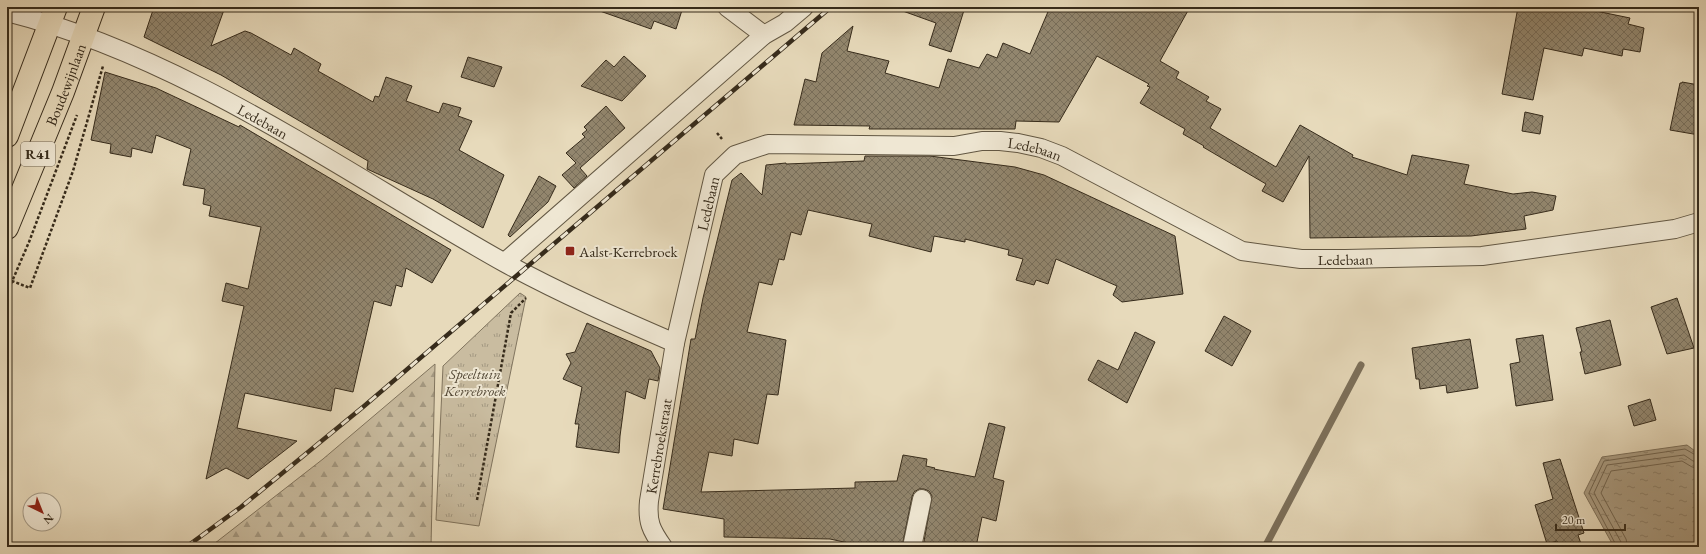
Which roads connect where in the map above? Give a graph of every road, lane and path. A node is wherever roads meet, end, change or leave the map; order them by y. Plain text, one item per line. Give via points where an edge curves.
1 (94, 7) edge
2 (727, 7) edge
3 (804, 7) edge
4 (7, 12) edge
5 (53, 16) edge
6 (764, 35) junction
7 (84, 36) junction
8 (108, 44) junction
9 (77, 115) dead end
10 (7, 136) edge
11 (1699, 222) edge
12 (7, 228) edge
13 (505, 262) junction
14 (7, 279) edge
15 (540, 281) junction
16 (7, 293) edge
17 (675, 343) junction
18 (922, 499) dead end
19 (476, 500) dead end
20 (663, 547) edge
21 (912, 547) edge

1 - 7 main road, Boudewijnlaan / R41
2 - 6 street
3 - 6 street via 785,23
4 - 5 street, Ledebaan
5 - 7 street, Ledebaan
5 - 10 main road, R41
6 - 13 street
7 - 8 street, Ledebaan
7 - 12 main road, Boudewijnlaan / R41
8 - 13 street, Ledebaan via 210,93 271,126
8 - 14 path via 74,171 30,288
9 - 16 path, bridge
11 - 17 street, Ledebaan via 1675,229 1482,256 1301,259 1242,251 1062,156 1018,143 982,141 954,146 768,144 735,155 714,175
13 - 15 street, Ledebaan
15 - 17 street, Ledebaan
15 - 19 path via 511,313
17 - 20 street, Kerrebroekstraat via 648,515 650,526
18 - 21 street

